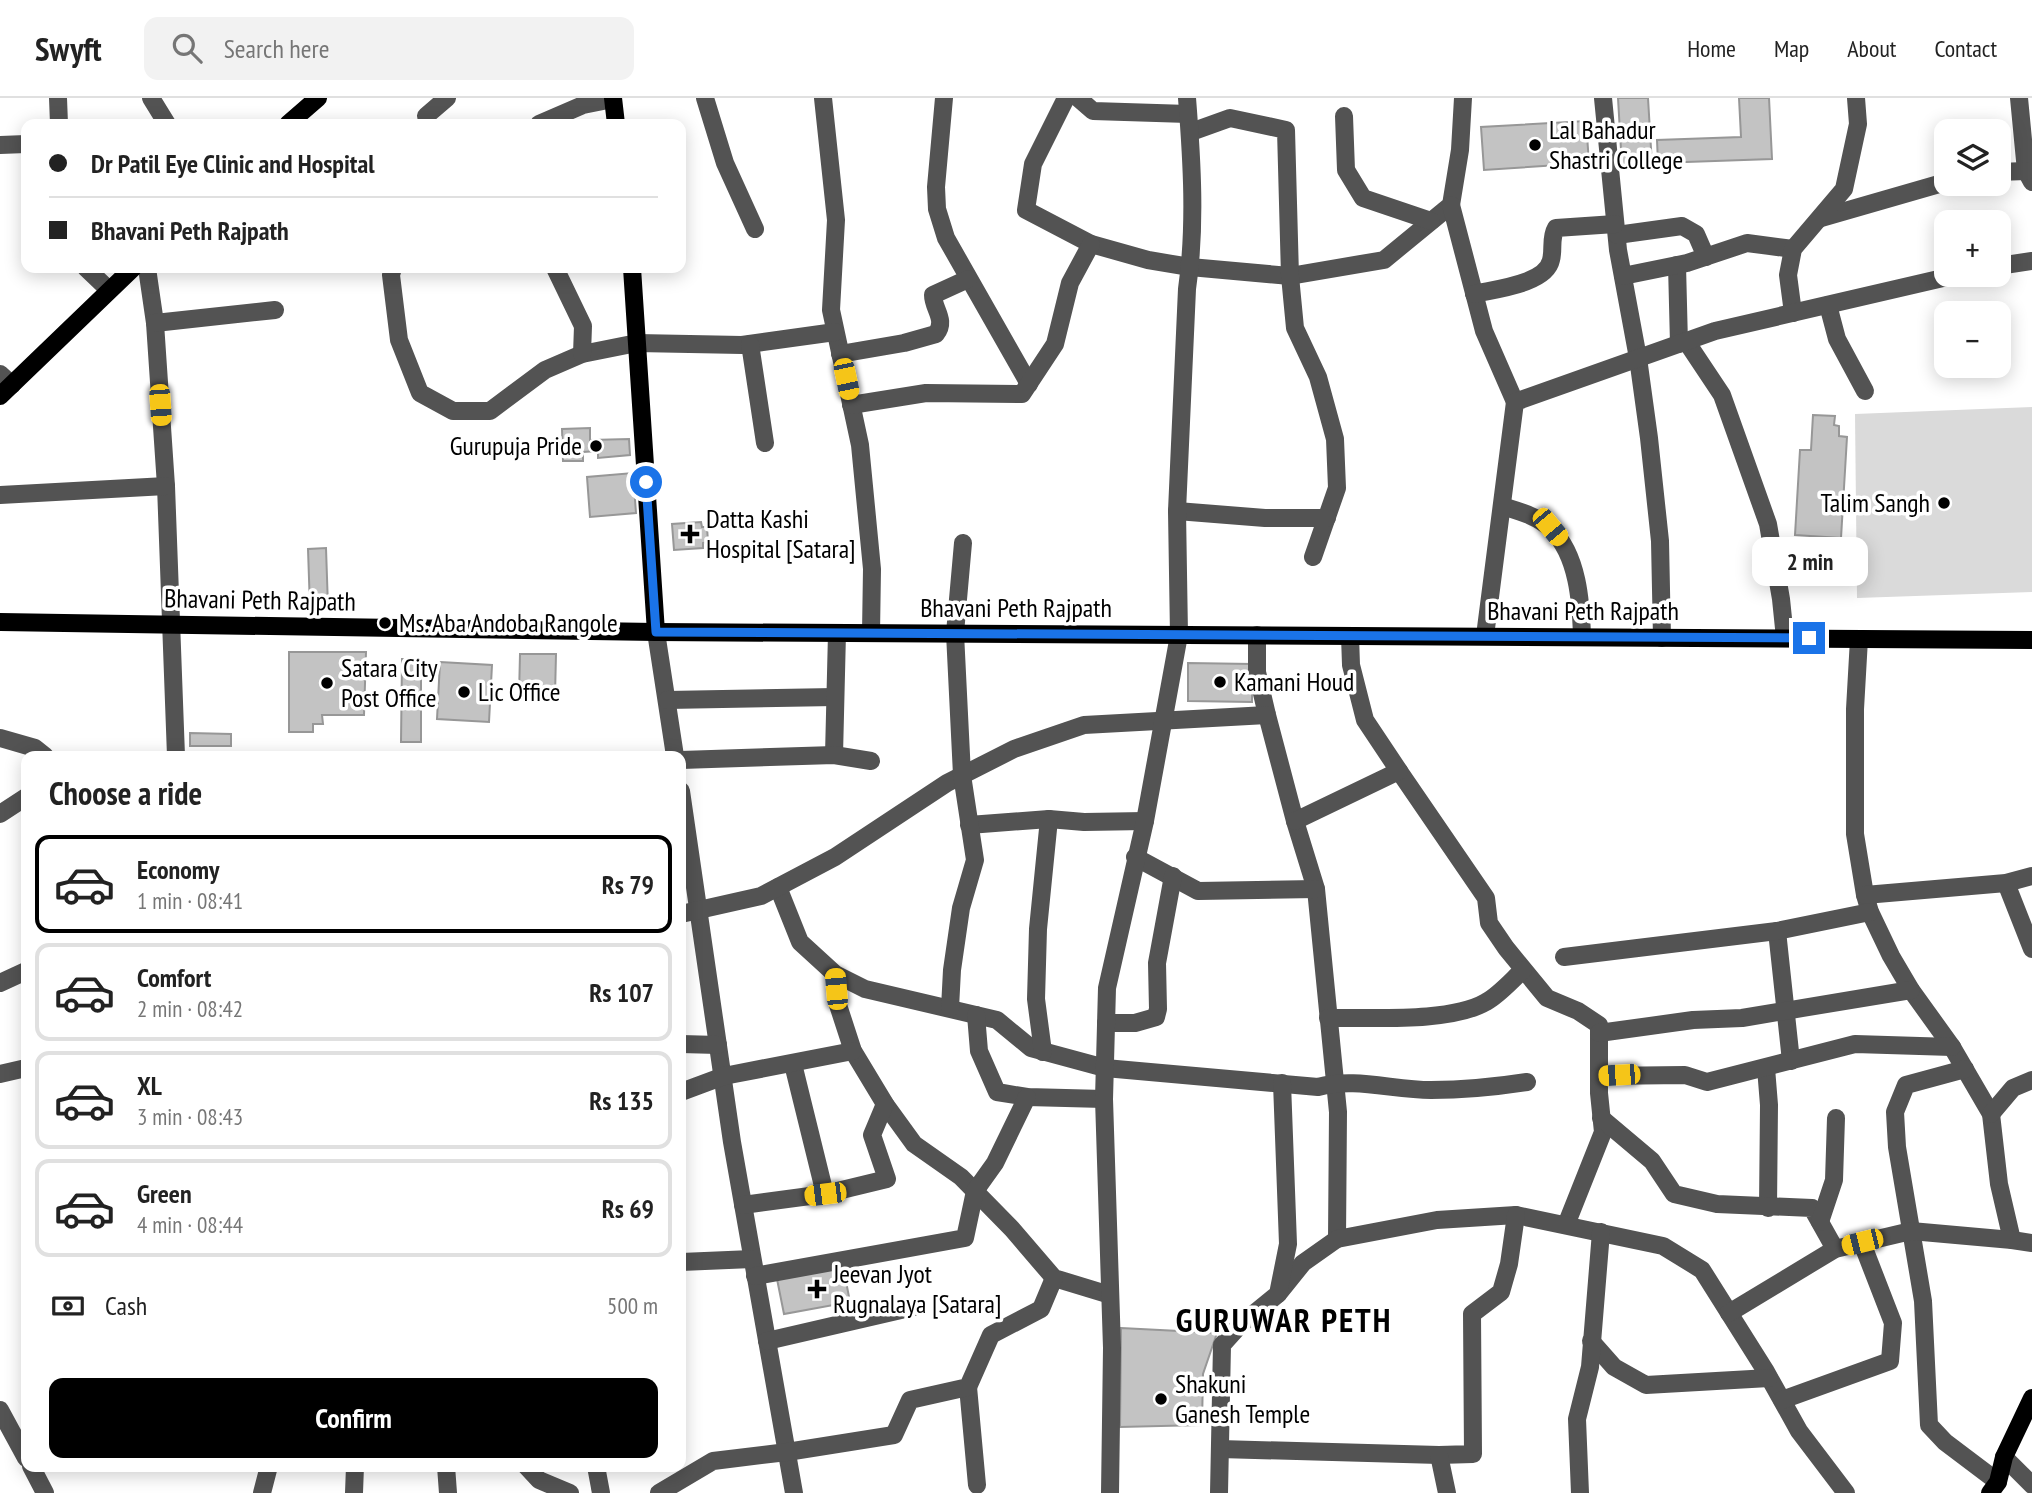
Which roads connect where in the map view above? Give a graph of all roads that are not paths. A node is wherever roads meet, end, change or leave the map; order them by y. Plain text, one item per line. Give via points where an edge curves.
1 (58, 98) edge
2 (151, 98) edge
3 (318, 98) edge
4 (447, 98) edge
5 (705, 98) edge
6 (823, 98) edge
7 (944, 98) edge
8 (1066, 98) edge
9 (1078, 98) edge
10 (1463, 98) edge
11 (1603, 98) edge
12 (1856, 98) edge
13 (2019, 98) edge
14 (613, 99) edge
15 (1189, 115) edge
16 (426, 116) dead end
17 (1344, 116) dead end
18 (59, 119) edge
19 (164, 119) edge
20 (294, 119) edge
21 (551, 119) edge
22 (615, 119) edge
23 (21, 144) edge
24 (0, 145) edge
25 (2011, 174) edge
26 (2029, 176) edge
27 (1934, 185) edge
28 (1451, 205) junction
29 (1821, 218) junction
30 (1431, 221) junction
31 (755, 229) dead end
32 (1616, 229) junction
33 (1091, 244) junction
34 (1793, 249) junction
35 (1706, 257) junction
36 (2032, 261) edge
37 (2011, 264) edge
38 (1677, 265) junction
39 (1190, 267) junction
40 (91, 273) edge
41 (127, 273) edge
42 (148, 273) edge
43 (392, 273) edge
44 (557, 273) edge
45 (632, 273) edge
46 (1290, 276) junction
47 (1623, 276) junction
48 (968, 279) junction
49 (1934, 280) edge
50 (108, 290) junction
51 (1474, 294) junction
52 (1828, 305) junction
53 (275, 310) dead end
54 (1793, 313) junction
55 (155, 323) junction
56 (835, 331) junction
57 (1683, 342) junction
58 (637, 344) junction
59 (750, 344) junction
60 (582, 354) junction
61 (840, 354) junction
62 (1638, 358) junction
63 (1029, 383) junction
64 (4, 385) edge
65 (1866, 391) dead end
66 (1515, 402) junction
67 (851, 405) junction
68 (765, 443) dead end
69 (166, 486) junction
70 (0, 495) edge
71 (1502, 506) junction
72 (1177, 511) junction
73 (1327, 519) junction
74 (963, 543) dead end
75 (1313, 557) dead end
76 (0, 622) edge
77 (172, 626) junction
78 (656, 632) junction
79 (837, 633) junction
80 (871, 633) junction
81 (955, 633) junction
82 (1179, 635) junction
83 (1257, 635) junction
84 (1350, 636) junction
85 (1485, 636) junction
86 (1582, 637) junction
87 (1662, 638) junction
88 (1785, 638) junction
89 (1859, 639) junction
90 (2032, 640) edge
91 (835, 697) junction
92 (667, 700) junction
93 (1266, 715) junction
94 (1165, 722) junction
95 (0, 738) edge
96 (39, 751) edge
97 (176, 751) edge
98 (674, 751) edge
99 (834, 755) junction
100 (686, 760) edge
101 (871, 761) dead end
102 (1399, 771) junction
103 (962, 775) junction
104 (21, 800) edge
105 (0, 814) edge
106 (1049, 819) junction
107 (1145, 821) junction
108 (1294, 821) junction
109 (969, 825) junction
110 (1135, 857) junction
111 (686, 867) edge
112 (1172, 876) junction
113 (2032, 876) edge
114 (2006, 883) junction
115 (778, 887) junction
116 (1317, 889) junction
117 (1867, 903) junction
118 (689, 912) edge
119 (1777, 931) junction
120 (2032, 949) edge
121 (1564, 957) dead end
122 (1523, 970) junction
123 (21, 973) edge
124 (835, 974) junction
125 (0, 983) edge
126 (1910, 990) junction
127 (950, 1008) junction
128 (1786, 1010) junction
129 (976, 1015) junction
130 (1328, 1018) junction
131 (1106, 1023) junction
132 (1599, 1033) junction
133 (686, 1044) edge
134 (718, 1045) junction
135 (1952, 1047) junction
136 (853, 1051) junction
137 (1043, 1052) junction
138 (1791, 1061) junction
139 (793, 1064) junction
140 (1105, 1068) junction
141 (1766, 1068) junction
142 (21, 1069) edge
143 (1965, 1069) junction
144 (0, 1074) edge
145 (724, 1076) junction
146 (1599, 1076) junction
147 (2032, 1080) edge
148 (1335, 1082) junction
149 (1527, 1082) dead end
150 (1282, 1083) junction
151 (686, 1090) edge
152 (1027, 1097) junction
153 (1104, 1100) junction
154 (885, 1104) junction
155 (1991, 1114) junction
156 (1601, 1118) junction
157 (1836, 1118) dead end
158 (975, 1191) junction
159 (825, 1194) junction
160 (743, 1205) junction
161 (1768, 1208) junction
162 (1516, 1215) junction
163 (1820, 1222) junction
164 (1566, 1225) junction
165 (1911, 1231) junction
166 (1601, 1232) junction
167 (1338, 1239) junction
168 (2012, 1240) junction
169 (1862, 1242) junction
170 (2032, 1243) edge
171 (1835, 1249) junction
172 (686, 1262) edge
173 (754, 1267) junction
174 (1054, 1278) junction
175 (1278, 1294) junction
176 (1110, 1296) junction
177 (914, 1307) dead end
178 (1729, 1313) junction
179 (767, 1341) junction
180 (1591, 1341) junction
181 (1769, 1378) junction
182 (968, 1387) junction
183 (2032, 1398) edge
184 (1782, 1400) junction
185 (0, 1410) edge
186 (21, 1449) edge
187 (1220, 1449) junction
188 (787, 1452) junction
189 (1439, 1455) junction
190 (2004, 1457) junction
191 (34, 1472) edge
192 (267, 1472) edge
193 (355, 1472) edge
194 (446, 1472) edge
195 (531, 1472) edge
196 (597, 1472) edge
197 (977, 1485) dead end
198 (2032, 1485) edge
199 (1994, 1487) edge
200 (665, 1491) edge
201 (46, 1493) edge
202 (262, 1493) edge
203 (354, 1493) edge
204 (448, 1493) edge
205 (570, 1493) edge
206 (601, 1493) edge
207 (794, 1493) edge
208 (1110, 1493) edge
209 (1219, 1493) edge
210 (1447, 1493) edge
211 (1580, 1493) edge
212 (1846, 1493) edge

1 - 18 street
2 - 19 street
3 - 20 main road
4 - 16 street
5 - 31 street via 725,163
6 - 56 street via 836,220 831,310
7 - 48 street via 937,209 946,238
8 - 33 street via 1033,164 1026,210
9 - 15 street via 1093,111
10 - 28 street
11 - 32 street
12 - 29 street via 1858,124 1844,189
13 - 26 street
14 - 21 street
14 - 22 main road
15 - 39 street
15 - 46 street via 1230,118 1286,131
17 - 30 street via 1346,170 1363,198
23 - 24 street
25 - 26 street
27 - 29 street
28 - 30 street
28 - 51 street
29 - 34 street
30 - 46 street via 1384,260
32 - 35 street via 1682,226 1696,234
32 - 47 street
32 - 51 street via 1556,228 1551,261 1539,277
33 - 39 street
33 - 63 street via 1070,283 1055,344
34 - 35 street via 1747,243
34 - 54 street via 1788,275
35 - 38 street
36 - 37 street
38 - 47 street
38 - 57 street
39 - 46 street
39 - 72 street
40 - 50 street
41 - 50 main road
42 - 55 street
43 - 60 street via 399,341 420,393 453,411 490,411 545,370
44 - 60 street via 583,326
45 - 58 main road
46 - 73 street via 1295,328 1318,377 1335,439 1337,488
47 - 62 street
48 - 61 street via 933,295 940,317 936,334
48 - 63 street
49 - 52 street
50 - 64 main road
51 - 66 street via 1483,331
52 - 54 street
52 - 65 street via 1837,339
53 - 55 street
54 - 57 street
55 - 69 street
56 - 59 street
56 - 61 street
57 - 62 street
57 - 88 street via 1722,395 1768,524
58 - 59 street
58 - 60 street
58 - 78 main road
59 - 68 street
61 - 67 street
62 - 66 street
62 - 87 street via 1660,541
63 - 67 street via 1022,394 926,393
66 - 71 street
67 - 80 street via 860,445 872,569
69 - 70 street
69 - 77 street
71 - 85 street
71 - 86 street via 1550,527 1563,544 1581,604
72 - 73 street
72 - 82 street
73 - 75 street
74 - 81 street
76 - 77 main road, Bhavani Peth Rajpath
77 - 78 main road, Bhavani Peth Rajpath
77 - 97 street
78 - 79 main road, Bhavani Peth Rajpath
78 - 92 street
79 - 80 main road, Bhavani Peth Rajpath
79 - 91 street
80 - 81 main road, Bhavani Peth Rajpath
81 - 82 main road, Bhavani Peth Rajpath
81 - 103 street
82 - 83 main road, Bhavani Peth Rajpath
82 - 94 street
83 - 84 main road, Bhavani Peth Rajpath
83 - 93 street via 1257,672
84 - 85 main road, Bhavani Peth Rajpath
84 - 102 street via 1350,665 1365,720
85 - 86 main road, Bhavani Peth Rajpath
86 - 87 main road, Bhavani Peth Rajpath
87 - 88 main road, Bhavani Peth Rajpath
88 - 89 main road, Bhavani Peth Rajpath
89 - 90 main road, Bhavani Peth Rajpath
89 - 117 street via 1855,834
91 - 92 street
91 - 99 street
92 - 98 street
93 - 94 street
93 - 108 street
94 - 103 street via 1084,725 1014,749
94 - 107 street
95 - 96 street
99 - 100 street
99 - 101 street
102 - 108 street
102 - 122 street via 1486,898 1489,923
103 - 109 street
103 - 115 street via 835,857
104 - 105 street
106 - 107 street
106 - 109 street
106 - 137 street via 1037,943
107 - 110 street
108 - 116 street
109 - 127 street via 975,860 961,908
110 - 112 street
110 - 131 street via 1107,988
111 - 118 street
112 - 116 street via 1198,891
112 - 131 street via 1157,963 1156,1017 1135,1024
113 - 114 street
114 - 117 street
114 - 120 street
115 - 118 street via 761,896
115 - 124 street via 800,942
116 - 130 street
117 - 119 street
117 - 126 street
118 - 134 street
119 - 121 street
119 - 128 street
122 - 130 street via 1487,1002 1468,1010
122 - 132 street via 1547,998 1599,1025
123 - 125 street
124 - 127 street via 865,989
124 - 136 street via 838,1005
126 - 128 street
126 - 135 street
127 - 129 street
128 - 132 street
128 - 138 street
129 - 137 street via 997,1020 1031,1048
129 - 152 street via 979,1051 998,1091
130 - 148 street
131 - 140 street
132 - 146 street
133 - 134 street
134 - 145 street
135 - 138 street via 1856,1044
135 - 143 street
136 - 139 street
136 - 154 street
137 - 140 street
138 - 141 street
139 - 145 street
139 - 159 street
140 - 150 street
140 - 153 street
141 - 146 street via 1707,1082 1685,1075
141 - 161 street
142 - 144 street
143 - 155 street
143 - 165 street via 1906,1085 1895,1112
145 - 151 street
145 - 160 street
146 - 156 street
147 - 155 street via 2013,1088
148 - 149 street via 1430,1090
148 - 150 street via 1318,1087
148 - 167 street
150 - 175 street via 1288,1244
152 - 153 street
152 - 158 street via 995,1163
153 - 176 street
154 - 158 street via 914,1144
154 - 159 street via 872,1135 887,1179
155 - 168 street via 1999,1184
156 - 161 street via 1651,1161 1674,1194 1717,1204
156 - 164 street via 1603,1132
157 - 163 street via 1834,1180
158 - 173 street via 965,1238 897,1252
158 - 174 street
159 - 160 street
160 - 173 street
161 - 163 street via 1812,1209
162 - 164 street
162 - 167 street via 1437,1220
162 - 189 street via 1501,1292 1472,1314 1473,1454
163 - 171 street
164 - 166 street
165 - 168 street
165 - 169 street
165 - 199 street via 1923,1301 1929,1425
166 - 178 street via 1663,1246 1702,1270
166 - 180 street
167 - 175 street via 1303,1263
168 - 170 street
169 - 171 street
169 - 184 street via 1893,1323 1890,1362
171 - 178 street
172 - 173 street
173 - 179 street
174 - 176 street
174 - 182 street via 1041,1309 991,1335
175 - 187 street via 1222,1345
176 - 208 street
177 - 179 street
178 - 181 street
179 - 188 street
180 - 181 street via 1614,1367 1646,1385
180 - 211 street via 1590,1367 1577,1419
181 - 184 street
182 - 188 street via 910,1401 894,1435
182 - 197 street
183 - 190 main road
184 - 212 street via 1799,1431
185 - 186 street
187 - 189 street
187 - 209 street
188 - 200 street via 713,1461
188 - 207 street
189 - 210 street
190 - 198 street
190 - 199 main road
191 - 201 street
192 - 202 street
193 - 203 street
194 - 204 street
195 - 205 street via 538,1480
196 - 206 street

